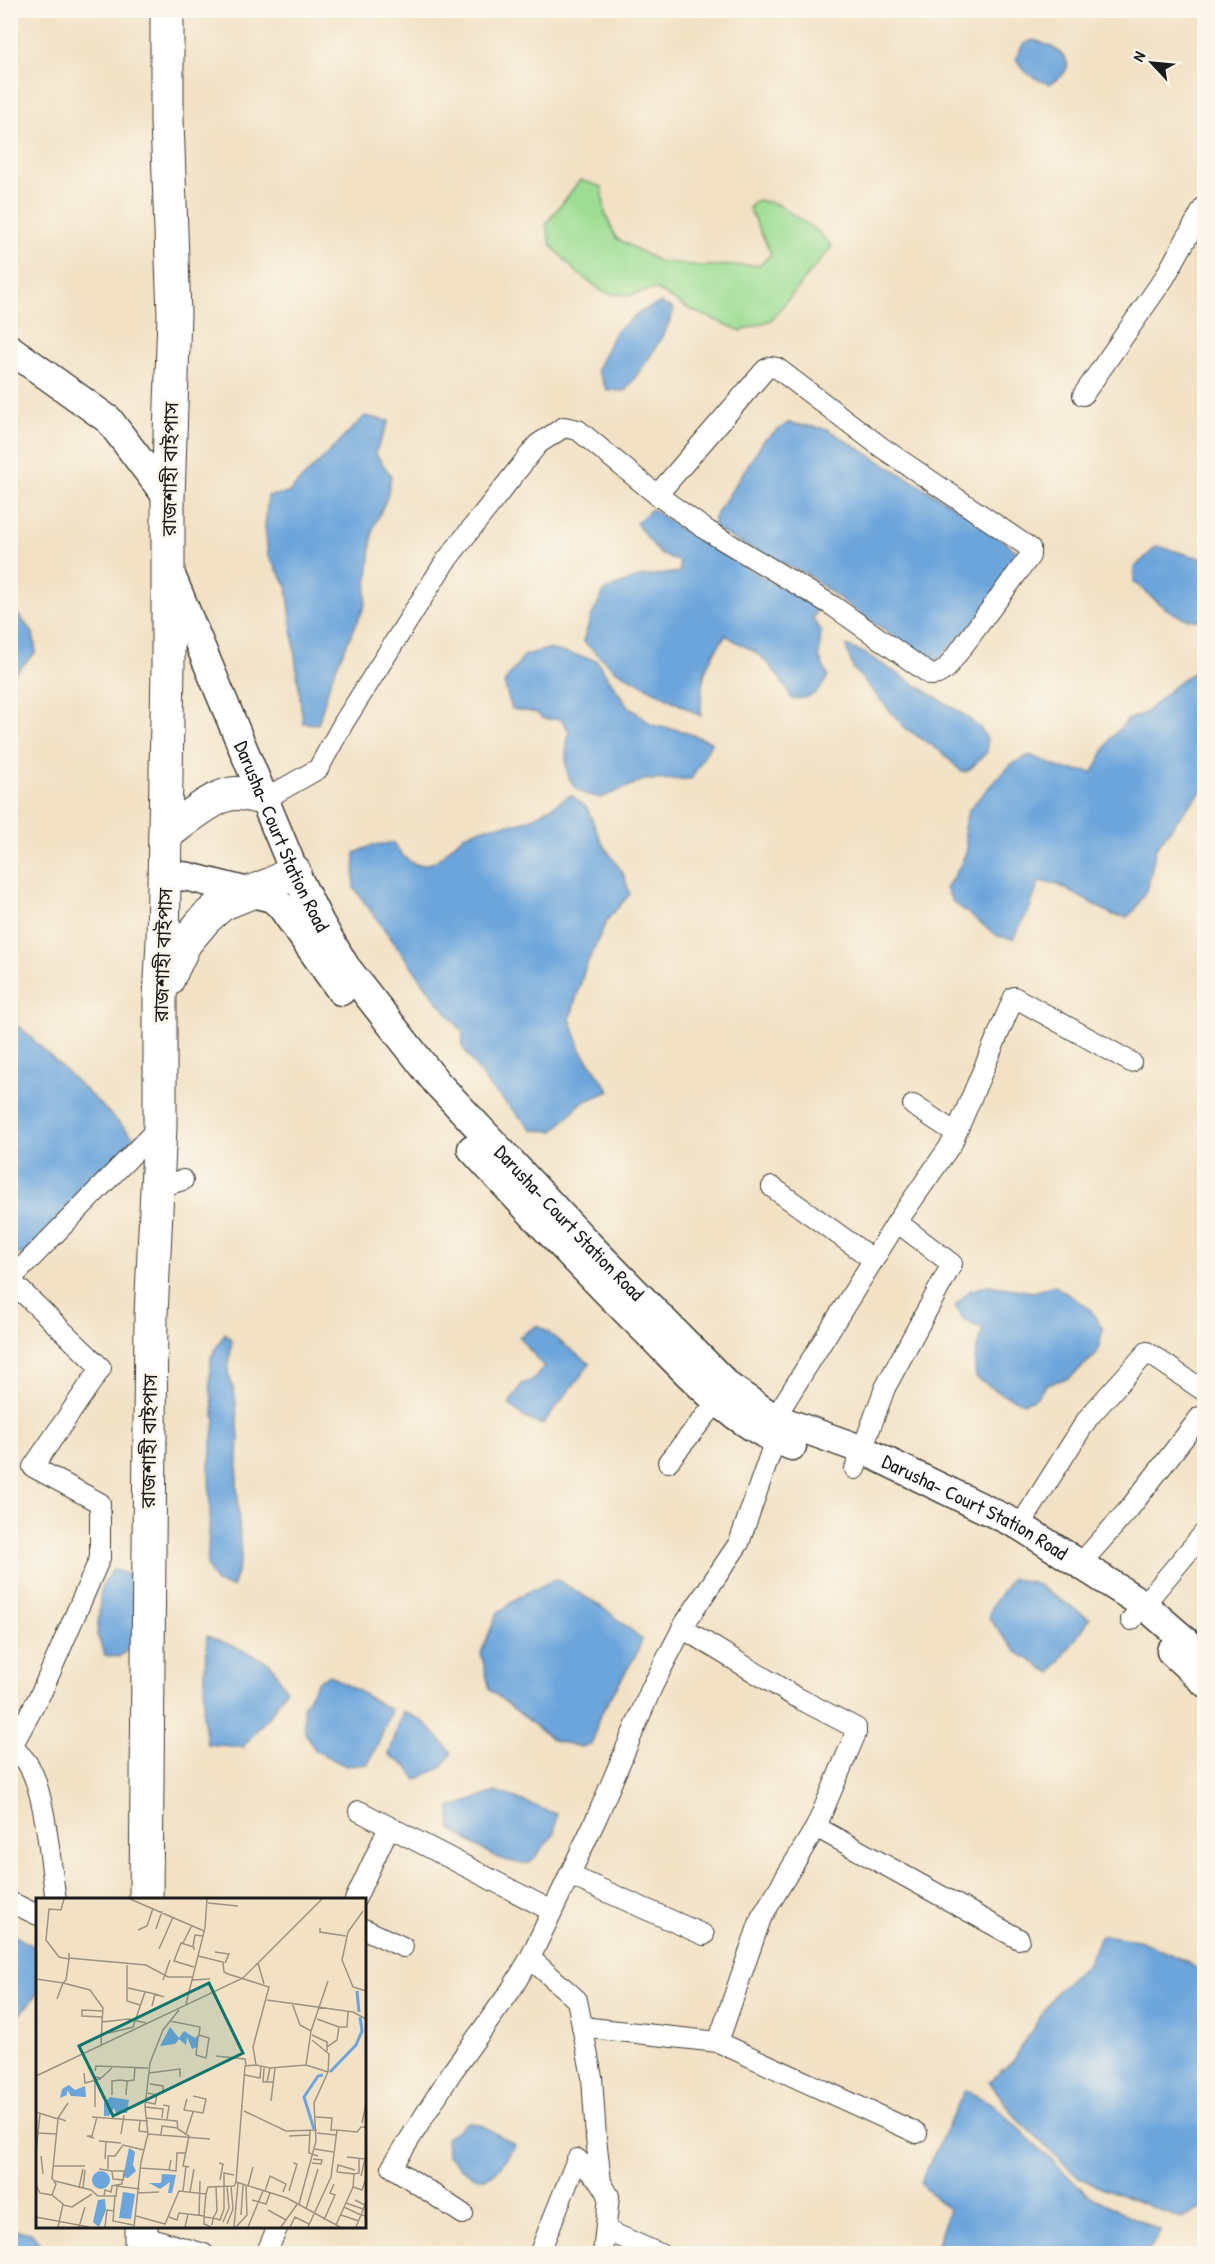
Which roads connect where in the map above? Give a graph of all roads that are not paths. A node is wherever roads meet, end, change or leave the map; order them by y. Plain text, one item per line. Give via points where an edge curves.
1 (166, 10) edge
2 (1204, 207) edge
3 (10, 349) edge
4 (1083, 394) dead end
5 (657, 495) junction
6 (168, 498) junction
7 (168, 567) junction
8 (265, 799) junction
9 (165, 835) junction
10 (294, 871) junction
11 (165, 874) junction
12 (249, 892) junction
13 (160, 998) junction
14 (1131, 1062) dead end
15 (913, 1105) dead end
16 (160, 1126) junction
17 (956, 1133) junction
18 (772, 1186) dead end
19 (897, 1222) junction
20 (874, 1260) junction
21 (10, 1280) edge
22 (1204, 1391) edge
23 (717, 1402) junction
24 (1200, 1417) dead end
25 (771, 1431) junction
26 (859, 1460) junction
27 (668, 1462) dead end
28 (1020, 1526) junction
29 (1204, 1536) edge
30 (1082, 1563) junction
31 (1138, 1613) junction
32 (682, 1628) junction
33 (1202, 1648) edge
34 (1204, 1682) edge
35 (11, 1745) edge
36 (359, 1811) dead end
37 (389, 1827) junction
38 (816, 1827) junction
39 (568, 1875) junction
40 (56, 1898) edge
41 (146, 1898) edge
42 (355, 1898) edge
43 (10, 1902) edge
44 (552, 1911) junction
45 (36, 1914) edge
46 (366, 1930) edge
47 (704, 1935) dead end
48 (1019, 1939) dead end
49 (403, 1947) dead end
50 (530, 1958) junction
51 (582, 2026) junction
52 (718, 2042) junction
53 (917, 2133) dead end
54 (601, 2182) junction
55 (463, 2214) dead end
56 (277, 2228) edge
57 (606, 2230) junction
58 (141, 2238) edge
59 (204, 2253) edge
60 (266, 2253) edge
61 (539, 2253) edge
62 (603, 2253) edge
63 (660, 2253) edge

1 - 6 highway, রাজশাহী বাইপাস via 174,314
2 - 4 street via 1165,277
3 - 6 street via 109,420
5 - 5 street via 708,531 832,606 931,675 946,669 1030,556 1030,548 880,447 777,368 765,370
5 - 8 street via 578,430 564,427 538,444 446,562 318,769
6 - 7 highway, রাজশাহী বাইপাস
7 - 8 street, Darusha- Court Station Road
7 - 9 highway, রাজশাহী বাইপাস
8 - 9 highway via 230,794
8 - 10 street, Darusha- Court Station Road
9 - 11 highway, রাজশাহী বাইপাস
10 - 12 highway
10 - 25 street, Darusha- Court Station Road via 345,966 436,1083
11 - 12 street, Darusha- Court Station Road
11 - 13 highway, রাজশাহী বাইপাস
12 - 13 highway via 222,904 192,934
12 - 23 street, Darusha- Court Station Road via 272,898 281,906 421,1093 568,1254
13 - 16 highway, রাজশাহী বাইপাস
14 - 17 street via 1014,997
15 - 17 street
16 - 21 street
16 - 41 highway, রাজশাহী বাইপাস via 170,1184 150,1316
17 - 19 street
18 - 20 street
19 - 20 street
19 - 26 street via 952,1264 885,1388
20 - 25 street
21 - 35 street via 101,1368 33,1467 100,1503 100,1558 42,1691
22 - 28 street via 1147,1352 1088,1418
23 - 25 street, Darusha- Court Station Road
23 - 27 street
24 - 30 street
25 - 26 street, Darusha- Court Station Road
25 - 32 street via 739,1543
26 - 28 street, Darusha- Court Station Road
26 - 31 street, Darusha- Court Station Road via 877,1476
28 - 30 street, Darusha- Court Station Road
29 - 31 street
30 - 31 street, Darusha- Court Station Road
31 - 33 street, Darusha- Court Station Road
31 - 34 street, Darusha- Court Station Road
32 - 38 street via 856,1728
32 - 39 street
35 - 40 street via 29,1765 35,1779
36 - 37 street
37 - 42 street
37 - 44 street
38 - 48 street
38 - 52 street via 761,1918
39 - 44 street
39 - 47 street
43 - 45 street
44 - 50 street
46 - 49 street
50 - 51 street via 577,2000
50 - 55 street via 392,2167
51 - 52 street
51 - 54 street via 592,2077
52 - 53 street
54 - 57 street via 609,2196
54 - 61 street via 578,2159
56 - 60 street
57 - 62 street
57 - 63 street
58 - 59 street

